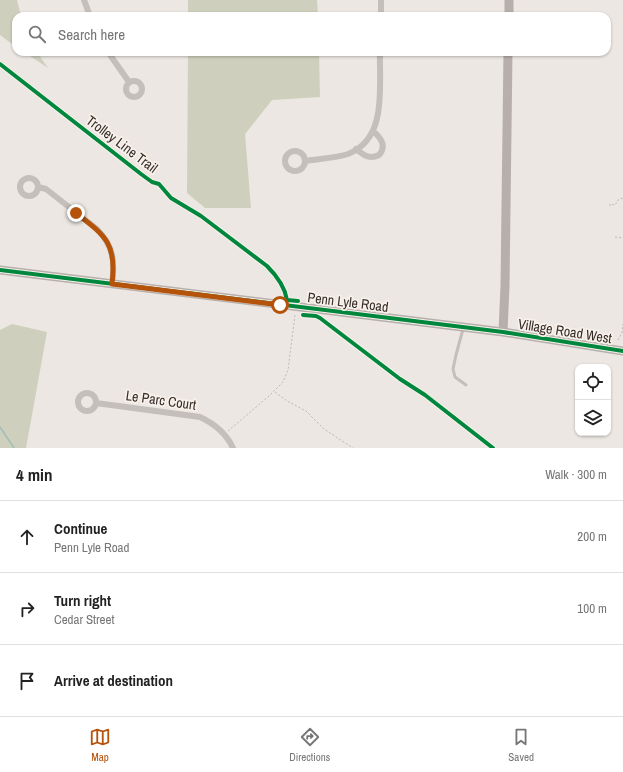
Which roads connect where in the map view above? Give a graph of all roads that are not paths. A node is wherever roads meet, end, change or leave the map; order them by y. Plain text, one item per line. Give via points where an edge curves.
1 (84, 0) edge
2 (381, 0) edge
3 (509, 0) edge
4 (88, 12) edge
5 (381, 12) edge
6 (509, 12) edge
7 (111, 56) edge
8 (380, 56) edge
9 (508, 56) edge
10 (129, 82) dead end
11 (373, 131) junction
12 (356, 149) junction
13 (305, 161) dead end
14 (38, 187) dead end
15 (0, 270) edge
16 (112, 284) junction
17 (464, 327) junction
18 (503, 332) junction
19 (623, 352) edge
20 (466, 385) dead end
21 (96, 403) dead end
22 (233, 448) edge

1 - 4 street
2 - 5 street
3 - 6 street
7 - 10 street
8 - 11 street via 379,115
9 - 18 street, Village Road West
11 - 12 street
11 - 12 street via 383,144 379,155 366,156
12 - 13 street via 342,156
14 - 16 street via 46,189 103,236 113,260
15 - 16 street, Penn Lyle Road
16 - 17 street, Penn Lyle Road
17 - 18 street, Penn Lyle Road
17 - 20 lane via 454,369 455,377
18 - 19 street, Village Road West
21 - 22 street, Le Parc Court via 200,417 216,426

